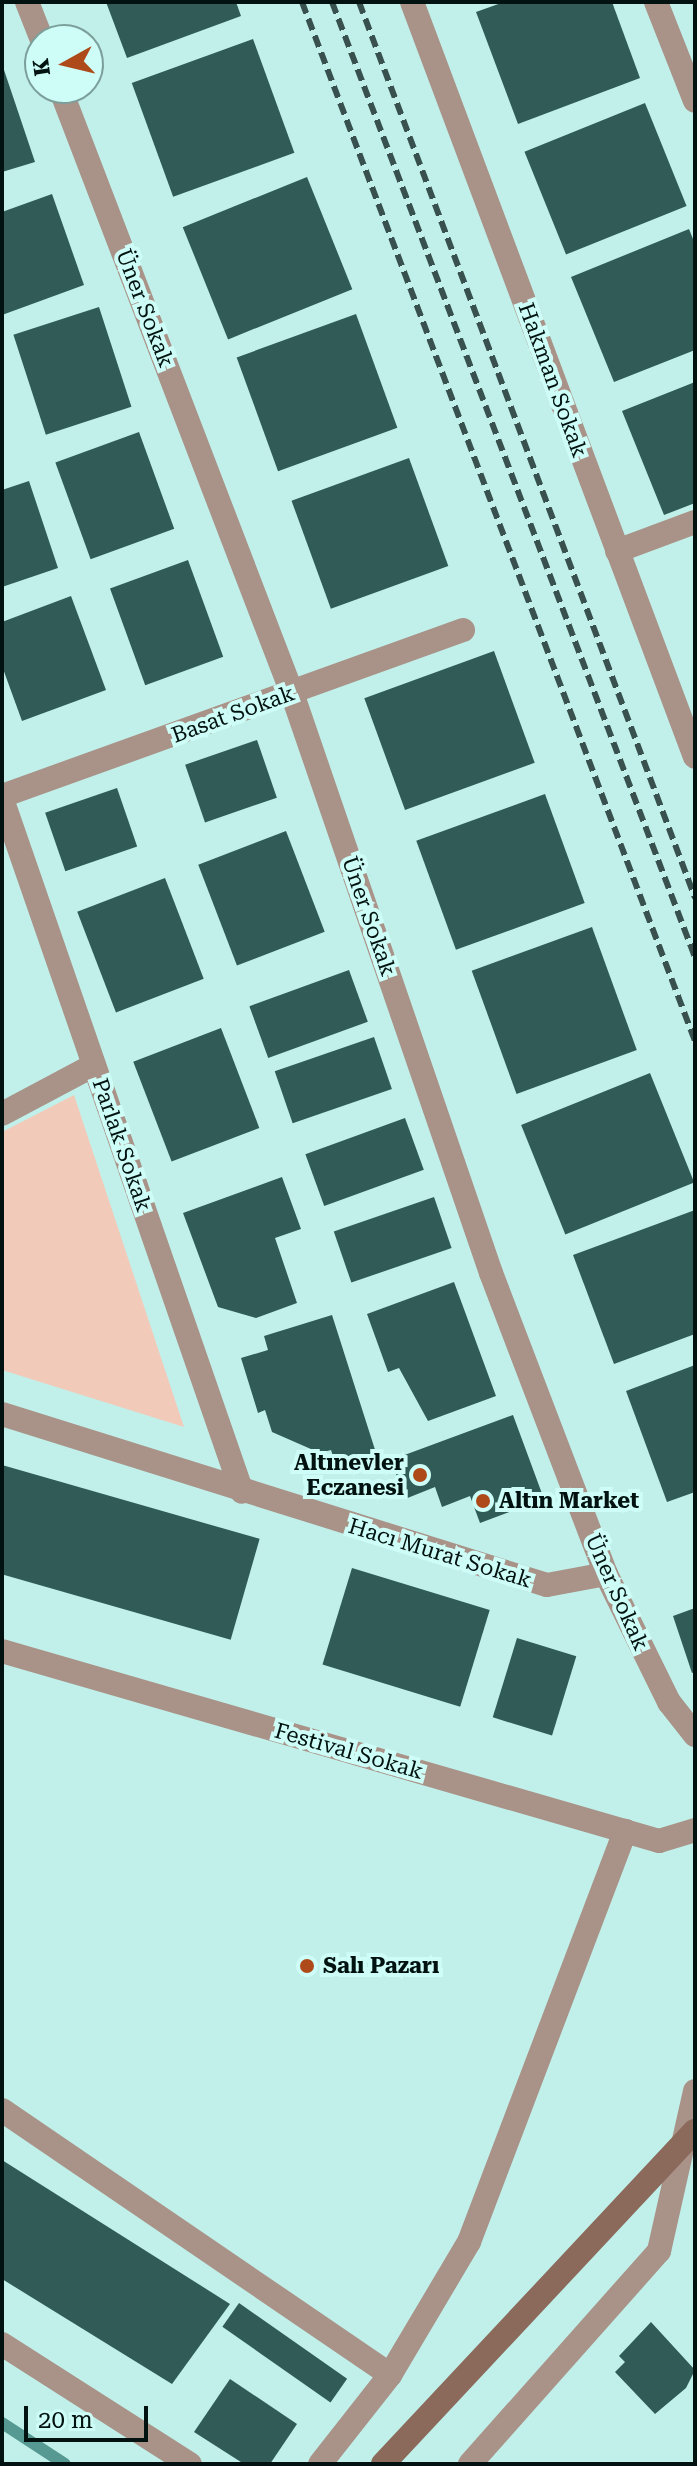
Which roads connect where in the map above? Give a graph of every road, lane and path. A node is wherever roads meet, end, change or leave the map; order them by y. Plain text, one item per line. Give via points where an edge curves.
1 (27, 2) edge
2 (412, 2) edge
3 (656, 2) edge
4 (36, 24) edge
5 (695, 101) edge
6 (66, 104) edge
7 (695, 522) edge
8 (617, 551) junction
9 (463, 630) dead end
10 (292, 693) junction
11 (695, 757) edge
12 (2, 798) edge
13 (94, 1065) junction
14 (2, 1114) edge
15 (2, 1414) edge
16 (242, 1492) junction
17 (606, 1574) junction
18 (2, 1651) edge
19 (695, 1735) edge
20 (695, 1830) edge
21 (625, 1831) junction
22 (695, 2091) edge
23 (2, 2110) edge
24 (695, 2131) edge
25 (2, 2344) edge
26 (390, 2375) junction
27 (190, 2464) edge
28 (320, 2464) edge
29 (383, 2464) edge
30 (470, 2464) edge

1 - 4 street
2 - 8 street, Hakman Sokak
3 - 5 street
6 - 10 street, Üner Sokak
7 - 8 street
8 - 11 street, Hakman Sokak
9 - 10 street, Basat Sokak
10 - 12 street, Basat Sokak
10 - 17 street, Üner Sokak via 491,1273
12 - 13 street, Parlak Sokak
13 - 14 street
13 - 16 street, Parlak Sokak
15 - 16 street, Hacı Murat Sokak
16 - 17 street, Hacı Murat Sokak via 547,1585
17 - 19 street, Üner Sokak via 669,1702
18 - 21 street, Festival Sokak
20 - 21 street, Festival Sokak via 659,1841
21 - 26 street via 469,2242
22 - 30 street via 659,2251
23 - 26 street
24 - 29 main road, bridge
25 - 27 street
26 - 28 street

